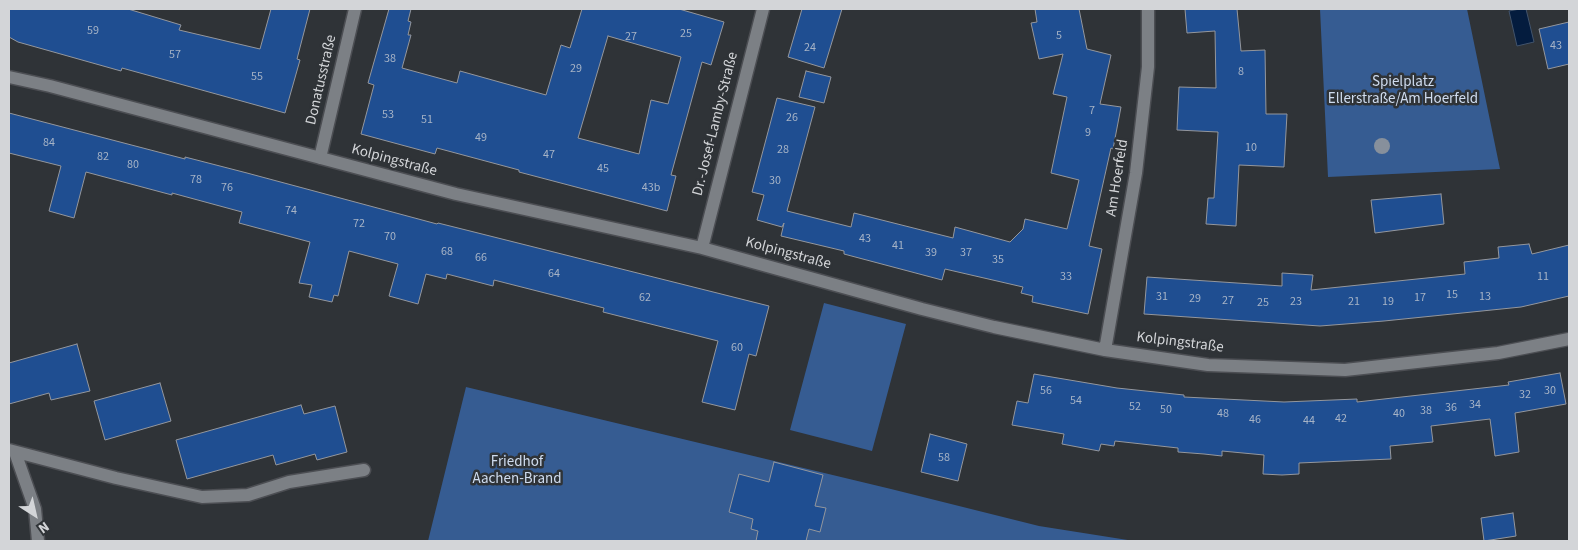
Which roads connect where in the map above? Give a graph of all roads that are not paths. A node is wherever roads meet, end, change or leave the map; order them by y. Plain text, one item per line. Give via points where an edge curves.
1 (355, 9) edge
2 (763, 9) edge
3 (1148, 9) edge
4 (9, 77) edge
5 (320, 158) junction
6 (702, 248) junction
7 (1569, 339) edge
8 (1105, 350) junction
9 (12, 451) edge
10 (364, 470) dead end
11 (38, 541) edge

1 - 5 street, Donatusstraße
2 - 6 street, Dr.-Josef-Lamby-Straße
3 - 8 street, Am Hoerfeld via 1148,67 1136,173
4 - 5 street, Kolpingstraße
5 - 6 street, Kolpingstraße via 456,194
6 - 8 street, Kolpingstraße via 922,309
7 - 8 street, Kolpingstraße via 1498,353 1345,370 1208,365
9 - 10 street via 202,497 248,494 289,482
9 - 11 street via 35,509

